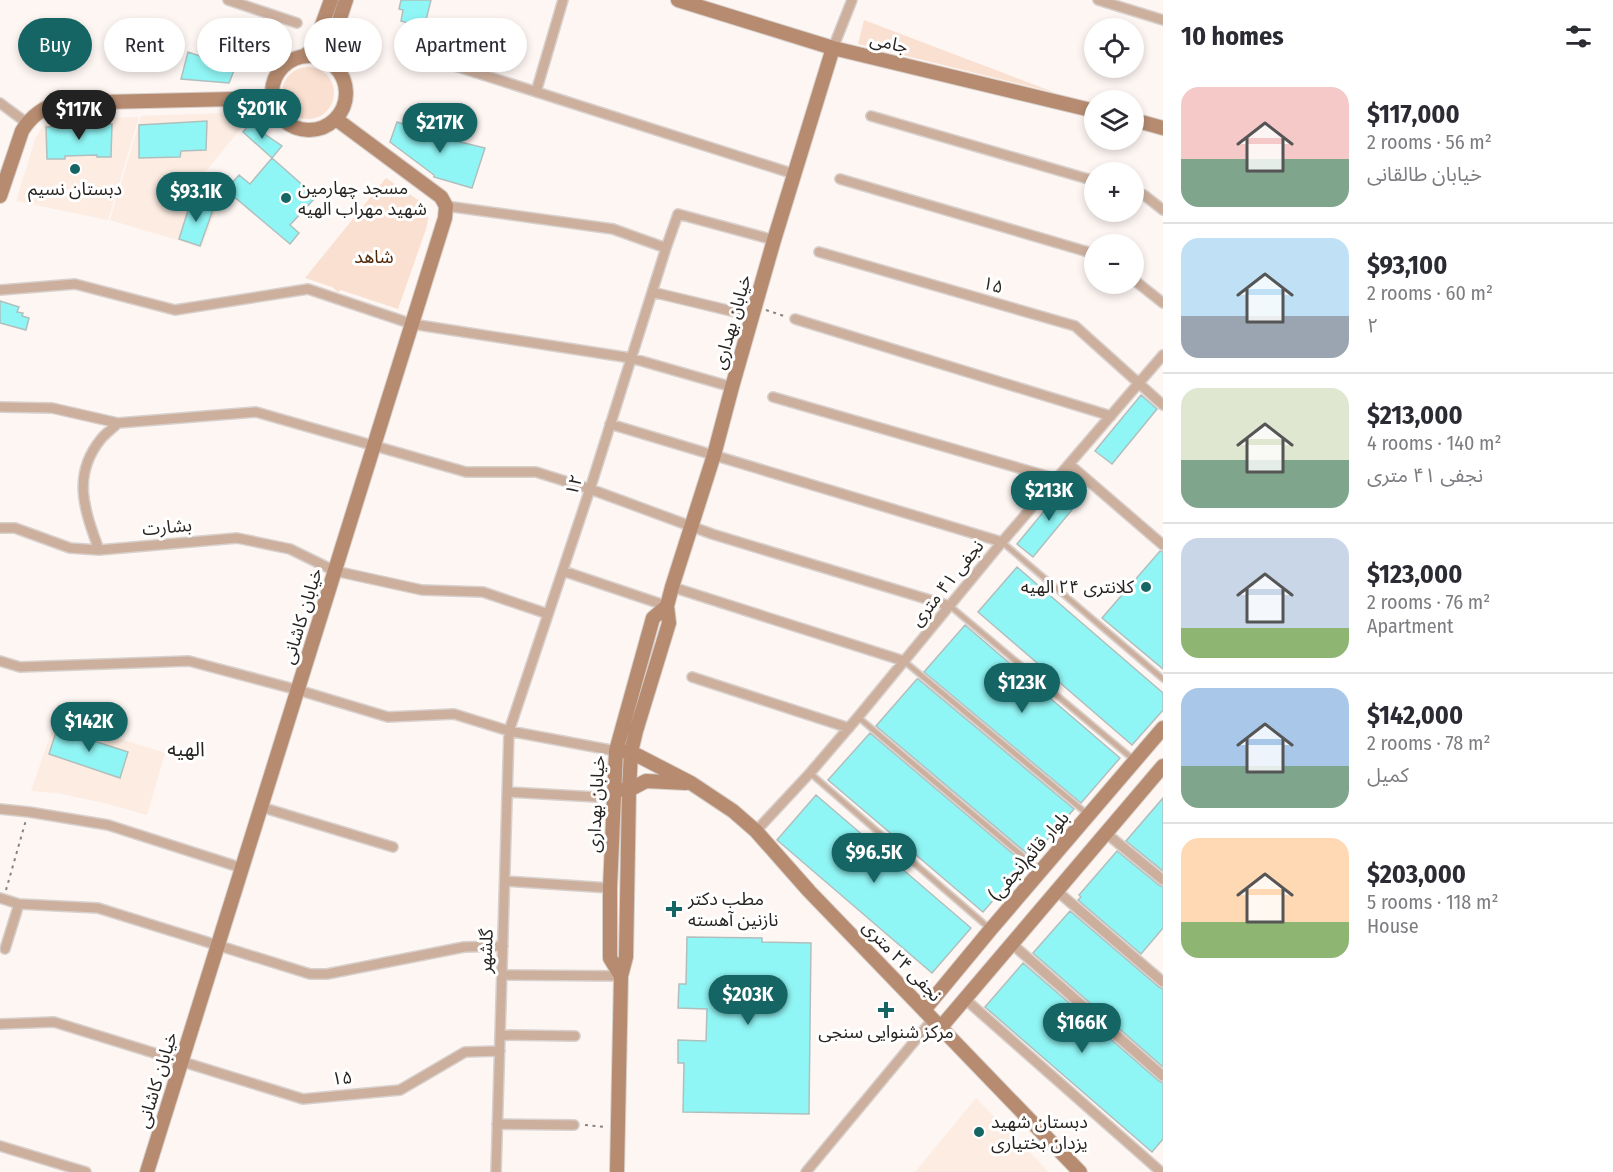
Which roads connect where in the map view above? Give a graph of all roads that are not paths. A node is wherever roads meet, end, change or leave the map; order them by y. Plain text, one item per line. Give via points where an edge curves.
1 (228, 0) edge
2 (331, 0) edge
3 (346, 0) edge
4 (563, 0) edge
5 (678, 0) edge
6 (852, 0) edge
7 (1098, 0) edge
8 (325, 18) edge
9 (340, 18) edge
10 (1163, 20) edge
11 (297, 23) dead end
12 (833, 48) junction
13 (304, 56) edge
14 (340, 72) edge
15 (474, 72) edge
16 (536, 92) junction
17 (272, 98) junction
18 (0, 103) edge
19 (1084, 108) edge
20 (871, 116) dead end
21 (336, 119) junction
22 (1144, 122) edge
23 (27, 123) junction
24 (1163, 126) edge
25 (794, 174) junction
26 (1084, 178) edge
27 (840, 179) dead end
28 (1144, 195) edge
29 (0, 196) edge
30 (446, 206) junction
31 (1163, 210) edge
32 (774, 240) junction
33 (666, 248) junction
34 (1084, 251) edge
35 (819, 252) dead end
36 (1144, 287) edge
37 (0, 290) edge
38 (652, 292) junction
39 (1163, 303) edge
40 (754, 311) junction
41 (795, 319) road end
42 (412, 324) junction
43 (1163, 355) edge
44 (631, 358) junction
45 (1139, 383) junction
46 (732, 387) junction
47 (773, 397) dead end
48 (1163, 405) edge
49 (0, 407) edge
50 (1111, 416) junction
51 (118, 423) junction
52 (610, 424) junction
53 (375, 445) junction
54 (714, 455) junction
55 (1070, 464) junction
56 (1057, 479) junction
57 (590, 489) junction
58 (690, 526) junction
59 (0, 528) edge
60 (1002, 542) junction
61 (1163, 545) edge
62 (99, 550) junction
63 (335, 571) junction
64 (563, 571) junction
65 (672, 587) junction
66 (667, 606) junction
67 (950, 606) junction
68 (548, 614) junction
69 (0, 661) edge
70 (904, 661) junction
71 (692, 677) dead end
72 (1163, 679) edge
73 (298, 690) junction
74 (858, 717) junction
75 (849, 728) junction
76 (1163, 728) edge
77 (509, 731) junction
78 (616, 751) junction
79 (632, 752) junction
80 (1135, 761) junction
81 (810, 773) junction
82 (1160, 775) edge
83 (691, 783) junction
84 (614, 790) junction
85 (629, 790) junction
86 (508, 792) junction
87 (596, 797) dead end
88 (261, 807) junction
89 (0, 809) edge
90 (1088, 815) junction
91 (756, 831) junction
92 (1107, 834) junction
93 (393, 847) dead end
94 (242, 868) junction
95 (1040, 871) junction
96 (1163, 880) edge
97 (505, 881) junction
98 (610, 888) junction
99 (1057, 891) junction
100 (2, 898) edge
101 (19, 904) junction
102 (991, 929) junction
103 (1012, 944) junction
104 (218, 946) junction
105 (503, 946) junction
106 (5, 949) dead end
107 (502, 975) junction
108 (621, 976) junction
109 (1163, 982) edge
110 (965, 999) junction
111 (933, 1019) junction
112 (0, 1024) edge
113 (500, 1035) junction
114 (575, 1036) dead end
115 (500, 1051) junction
116 (182, 1062) junction
117 (1163, 1076) edge
118 (497, 1124) junction
119 (574, 1125) road end
120 (0, 1146) edge
121 (1163, 1168) edge
122 (87, 1172) edge
123 (147, 1172) edge
124 (496, 1172) edge
125 (617, 1172) edge
126 (806, 1172) edge
127 (1080, 1172) edge
128 (1160, 1172) edge

1 - 11 street
2 - 8 street
3 - 9 street
4 - 16 street
5 - 12 street, جامی
6 - 12 street
7 - 10 street
12 - 19 street, جامی
12 - 25 street, خیابان بهداری
13 - 17 street via 279,70
14 - 21 street via 346,95
15 - 16 street
16 - 25 street
17 - 21 street via 279,114 293,126 311,130
17 - 23 street via 60,103 38,112
18 - 23 street
20 - 26 street
21 - 30 street via 432,189
22 - 24 street
23 - 29 street
25 - 32 street, خیابان بهداری
27 - 34 street
28 - 31 street
30 - 33 street via 613,230
30 - 42 street, خیابان کاشانی
32 - 33 street, ۱۲ via 678,214
32 - 40 street, خیابان بهداری
33 - 38 street, ۱۲
35 - 45 street, ۱۵ via 1076,326
36 - 39 street
37 - 42 street via 75,284 175,310 308,289
38 - 40 street
38 - 44 street, ۱۲
40 - 46 street, خیابان بهداری
41 - 50 street
42 - 44 street
42 - 53 street, خیابان کاشانی
43 - 45 street, نجفی ۴۱ متری
44 - 46 street
44 - 52 street, ۱۲
45 - 48 street, ۱۵
45 - 50 street, نجفی ۴۱ متری
46 - 54 street, خیابان بهداری
47 - 56 street
49 - 51 street via 52,408
50 - 55 street, نجفی ۴۱ متری
51 - 53 street via 256,412
51 - 62 street via 101,439 82,483 86,512
52 - 54 street
52 - 57 street, ۱۲
53 - 57 street via 466,472 536,472
53 - 63 street, خیابان کاشانی
54 - 58 street, خیابان بهداری
54 - 60 street
55 - 56 street, نجفی ۴۱ متری
55 - 61 street
56 - 60 street, نجفی ۴۱ متری
57 - 58 street
57 - 64 street, ۱۲
58 - 65 street, خیابان بهداری
58 - 67 street
59 - 62 street, بشارت via 15,528 70,548
60 - 67 street, نجفی ۴۱ متری
60 - 72 lane
62 - 63 street, بشارت via 237,538 290,549
63 - 68 street, بشارت via 422,590 483,592
63 - 73 street, خیابان کاشانی
64 - 66 street
64 - 68 street, ۱۲
65 - 66 street, خیابان بهداری
65 - 70 street
66 - 78 street, خیابان بهداری via 653,618
66 - 79 street, خیابان بهداری via 669,623
67 - 70 street, نجفی ۴۱ متری
67 - 80 lane
68 - 77 street, ۱۲
69 - 73 street via 20,667 189,661
70 - 74 street, نجفی ۴۱ متری
70 - 90 lane
71 - 75 street
73 - 77 street via 388,717 454,714
73 - 88 street, خیابان کاشانی
74 - 75 street, نجفی ۴۱ متری
74 - 95 lane
75 - 81 street, نجفی ۴۱ متری
76 - 80 street, بلوار قائم(نجفی)
77 - 78 street
77 - 86 street, گلشهر
78 - 79 street
78 - 84 street, خیابان بهداری
79 - 83 street, نجفی ۲۴ متری
79 - 85 street, خیابان بهداری
80 - 90 street, بلوار قائم(نجفی)
81 - 91 street, نجفی ۴۱ متری
81 - 102 lane
82 - 92 street
83 - 85 street via 646,782
83 - 91 street, نجفی ۲۴ متری
84 - 85 street
84 - 98 street, خیابان بهداری
85 - 108 street, خیابان بهداری via 626,957
86 - 87 street
86 - 97 street, گلشهر
88 - 93 street
88 - 94 street, خیابان کاشانی
89 - 94 street via 108,825
90 - 95 street, بلوار قائم(نجفی)
91 - 111 street, نجفی ۲۴ متری
92 - 96 street
92 - 99 street
94 - 104 street, خیابان کاشانی
95 - 102 street, بلوار قائم(نجفی)
97 - 98 street
97 - 105 street, گلشهر
98 - 108 street, خیابان بهداری via 609,958
99 - 103 street
99 - 109 street
100 - 101 street
101 - 104 street via 98,908
101 - 106 street
102 - 111 street, بلوار قائم(نجفی)
103 - 110 street
103 - 117 street
104 - 105 street via 310,974 327,974 464,947
104 - 116 street, خیابان کاشانی
105 - 107 street, گلشهر
107 - 108 street
107 - 113 street, گلشهر
108 - 125 street, خیابان بهداری
110 - 111 street
110 - 128 street
111 - 126 street
111 - 127 street, نجفی ۲۴ متری
112 - 116 street via 54,1022
113 - 114 street
113 - 115 street, گلشهر
115 - 116 street, ۱۵ via 465,1052 400,1090 303,1099
115 - 118 street, گلشهر
116 - 123 street, خیابان کاشانی
118 - 119 street
118 - 124 street, گلشهر
120 - 122 street
121 - 128 street

